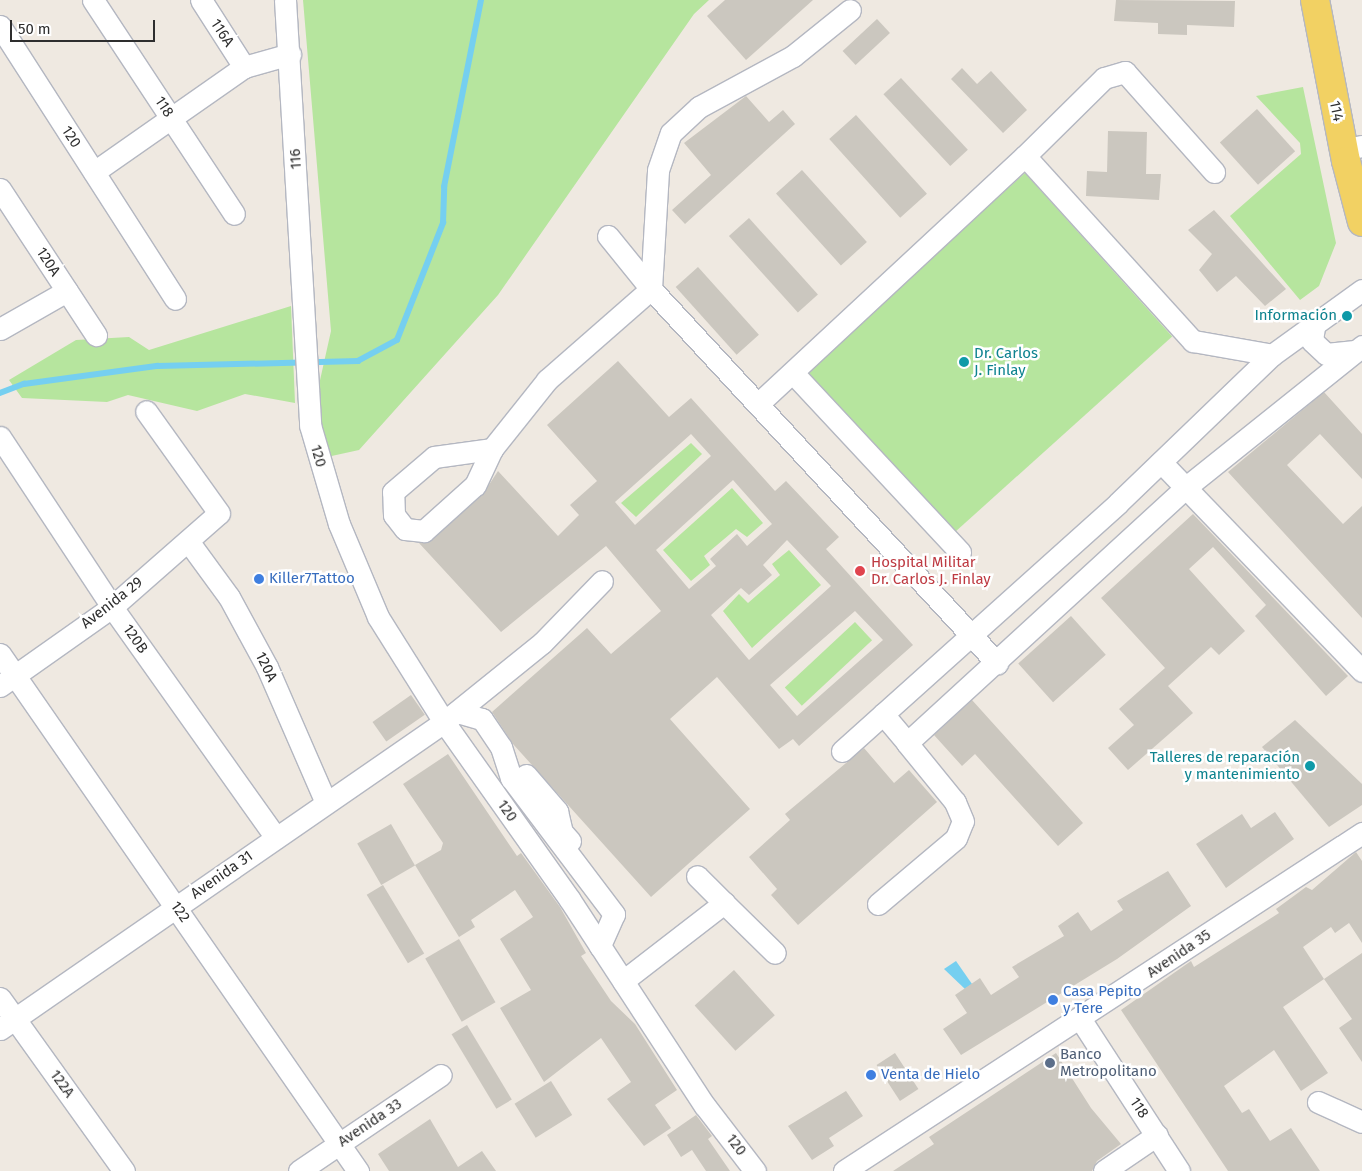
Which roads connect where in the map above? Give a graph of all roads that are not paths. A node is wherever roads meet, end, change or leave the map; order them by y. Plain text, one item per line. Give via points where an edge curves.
1 (93, 0) edge
2 (201, 0) edge
3 (285, 0) edge
4 (1315, 0) edge
5 (850, 10) dead end
6 (0, 26) edge
7 (290, 54) junction
8 (244, 67) junction
9 (169, 116) junction
10 (1353, 148) edge
11 (1025, 156) junction
12 (94, 172) junction
13 (1214, 172) dead end
14 (0, 189) edge
15 (1358, 202) edge
16 (234, 214) dead end
17 (1362, 222) edge
18 (608, 236) dead end
19 (651, 288) junction
20 (1362, 290) edge
21 (67, 291) junction
22 (175, 299) dead end
23 (1315, 321) junction
24 (0, 329) edge
25 (96, 335) dead end
26 (1359, 349) edge
27 (1272, 355) junction
28 (792, 373) junction
29 (759, 404) junction
30 (146, 411) dead end
31 (310, 425) joint
32 (0, 437) edge
33 (492, 449) junction
34 (1161, 462) junction
35 (1186, 488) junction
36 (188, 540) junction
37 (960, 552) dead end
38 (602, 581) dead end
39 (112, 607) junction
40 (969, 636) junction
41 (0, 654) edge
42 (997, 663) junction
43 (1362, 671) edge
44 (7, 681) edge
45 (883, 714) junction
46 (450, 717) junction
47 (908, 743) junction
48 (842, 752) dead end
49 (326, 804) junction
50 (1362, 833) edge
51 (276, 838) junction
52 (697, 876) dead end
53 (724, 903) junction
54 (878, 904) dead end
55 (176, 906) junction
56 (600, 946) junction
57 (775, 953) dead end
58 (623, 981) junction
59 (0, 998) edge
60 (1081, 1020) junction
61 (7, 1024) edge
62 (441, 1075) dead end
63 (1318, 1102) dead end
64 (1362, 1122) edge
65 (1157, 1136) junction
66 (339, 1144) junction
67 (740, 1149) junction
68 (124, 1171) edge
69 (299, 1171) edge
70 (358, 1171) edge
71 (755, 1171) edge
72 (764, 1171) edge
73 (844, 1171) edge
74 (1104, 1171) edge
75 (1179, 1171) edge

1 - 9 street, 118
2 - 8 street, 116A
3 - 7 street, 116
4 - 10 main road, 114
5 - 19 street via 792,56 699,108 671,133 658,170
6 - 12 street, 120
7 - 8 street
7 - 31 street, 116
8 - 9 street
9 - 12 street
9 - 16 street, 118
10 - 15 main road, 114
11 - 13 street via 1104,78 1125,72
11 - 27 street via 1193,340
11 - 28 street
12 - 22 street, 120
14 - 21 street, 120A
15 - 17 main road, 114
18 - 19 street
19 - 29 street
19 - 33 street via 547,380
20 - 23 street
21 - 24 street
21 - 25 street, 120A
23 - 26 street via 1312,341 1326,354
23 - 27 street
26 - 35 street
27 - 34 street
28 - 29 street
28 - 37 street
29 - 40 street
30 - 36 street, Avenida 29 via 219,513
31 - 46 street, 120 via 339,524 378,617
32 - 39 street, 120B
33 - 33 street via 434,457 393,492 394,516 405,529 424,531 475,485
34 - 35 street
34 - 40 street
35 - 42 street
35 - 43 street
36 - 39 street, Avenida 29
36 - 49 street, 120A via 229,597 267,667
38 - 46 street, Avenida 31 via 542,643
39 - 44 street, Avenida 29
39 - 51 street, 120B
40 - 42 street
40 - 45 street
41 - 44 street, 122
42 - 47 street
44 - 55 street, 122
45 - 47 street
45 - 48 street
46 - 49 street, Avenida 31
46 - 56 street, 120
46 - 56 street via 482,719 501,747 511,778 614,914
47 - 54 street via 955,802 963,821 956,838
49 - 51 street, Avenida 31
50 - 60 street, Avenida 35
51 - 55 street, Avenida 31
52 - 53 street
53 - 57 street
53 - 58 street
55 - 61 street, Avenida 31
55 - 66 street, 122
56 - 58 street, 120
58 - 67 street, 120 via 705,1106
59 - 61 street, 122A
60 - 65 street, 118
60 - 73 street, Avenida 35
61 - 68 street, 122A
62 - 66 street, Avenida 33
63 - 64 street
65 - 74 street
65 - 75 street, 118
66 - 69 street, Avenida 33
66 - 70 street, 122
67 - 71 street, 120
67 - 72 street

